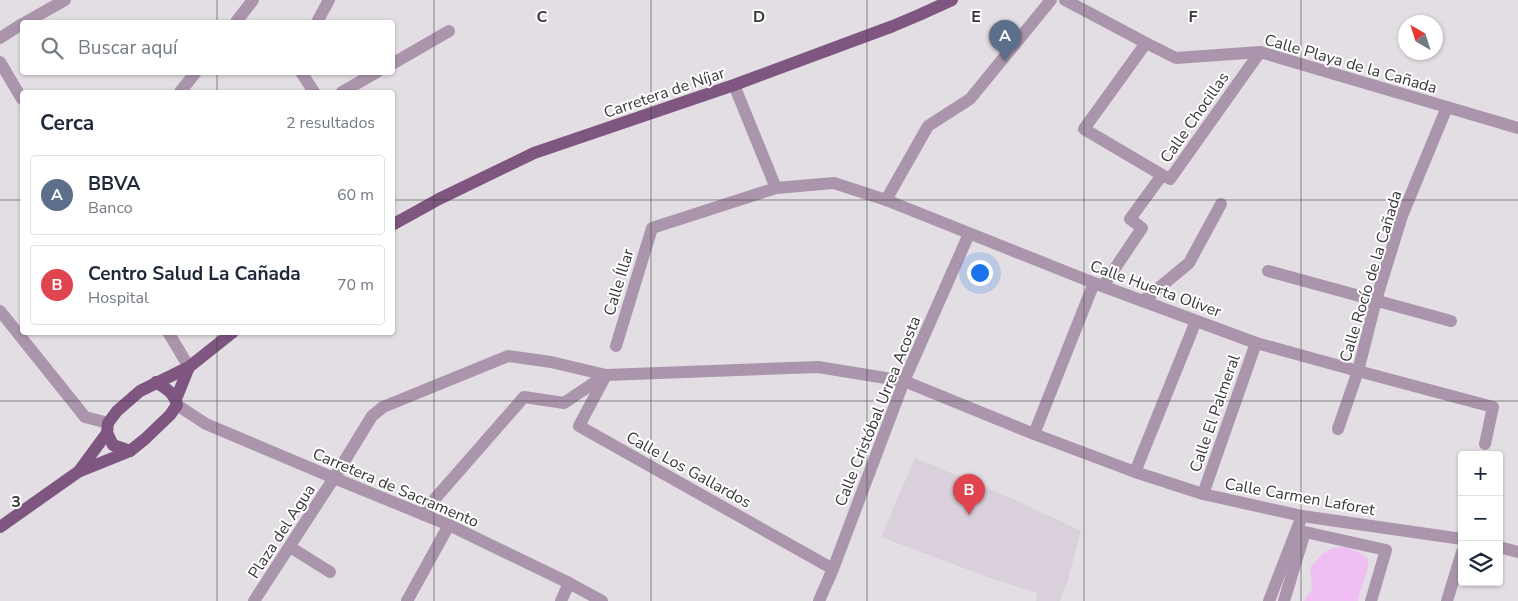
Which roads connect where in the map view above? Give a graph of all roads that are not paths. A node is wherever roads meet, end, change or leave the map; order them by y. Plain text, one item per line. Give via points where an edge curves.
1 (65, 0) edge
2 (253, 0) edge
3 (328, 0) edge
4 (1051, 0) edge
5 (1065, 0) edge
6 (946, 1) edge
7 (30, 20) edge
8 (238, 20) edge
9 (318, 20) edge
10 (20, 25) edge
11 (450, 31) dead end
12 (0, 38) edge
13 (1146, 43) junction
14 (1260, 52) junction
15 (0, 62) edge
16 (395, 62) edge
17 (194, 75) edge
18 (303, 75) edge
19 (372, 75) edge
20 (734, 85) junction
21 (187, 89) edge
22 (313, 90) edge
23 (346, 90) edge
24 (20, 96) edge
25 (1447, 107) junction
26 (1518, 128) edge
27 (1162, 175) junction
28 (776, 188) junction
29 (886, 200) junction
30 (1221, 204) dead end
31 (395, 223) edge
32 (652, 228) joint
33 (969, 234) junction
34 (1268, 271) dead end
35 (1098, 284) junction
36 (1376, 300) junction
37 (1143, 301) junction
38 (0, 312) edge
39 (1196, 321) junction
40 (1451, 321) dead end
41 (170, 335) edge
42 (225, 335) edge
43 (1256, 342) junction
44 (616, 346) dead end
45 (189, 367) junction
46 (1358, 371) junction
47 (606, 375) junction
48 (904, 381) junction
49 (156, 382) junction
50 (177, 402) junction
51 (108, 428) junction
52 (1338, 429) dead end
53 (1034, 434) junction
54 (1485, 444) dead end
55 (130, 451) junction
56 (78, 472) junction
57 (1135, 472) junction
58 (334, 478) junction
59 (1203, 494) junction
60 (424, 515) junction
61 (1302, 516) junction
62 (449, 525) junction
63 (0, 527) edge
64 (1458, 538) edge
65 (290, 547) junction
66 (1503, 549) edge
67 (1518, 552) edge
68 (1458, 565) edge
69 (833, 569) junction
70 (330, 572) dead end
71 (569, 583) junction
72 (254, 601) edge
73 (407, 601) edge
74 (561, 601) edge
75 (602, 601) edge
76 (819, 601) edge
77 (1269, 601) edge
78 (1284, 601) edge
79 (1371, 601) edge
80 (1447, 601) edge

1 - 7 street
2 - 8 street
3 - 9 street
4 - 29 street via 970,99 928,126
5 - 13 street, Calle Playa de la Cañada
6 - 20 main road, Carretera de Níjar via 902,22
10 - 12 street
11 - 16 street
13 - 14 street, Calle Playa de la Cañada via 1176,58
13 - 27 street, Calle Chocillas via 1084,130
14 - 25 street, Calle Playa de la Cañada
14 - 27 street, Calle Chocillas via 1170,179
15 - 24 street
17 - 21 street
18 - 22 street
19 - 23 street
20 - 28 street
20 - 31 main road, Carretera de Níjar via 534,153
25 - 26 street, Calle Playa de la Cañada
25 - 36 street, Calle Rocío de la Cañada via 1402,216
27 - 35 street via 1130,219 1142,228
28 - 29 street, Calle Huerta Oliver via 834,183
28 - 32 street, Calle Huerta Oliver
29 - 33 street, Calle Huerta Oliver
30 - 37 street via 1189,263
32 - 44 street, Calle Íllar
33 - 35 street, Calle Huerta Oliver
33 - 48 street, Calle Cristóbal Urrea Acosta
34 - 36 street
35 - 37 street, Calle Huerta Oliver
35 - 53 street
36 - 40 street
36 - 46 street, Calle Rocío de la Cañada
37 - 39 street, Calle Huerta Oliver
38 - 51 street via 85,417
39 - 43 street, Calle Huerta Oliver
39 - 57 street
41 - 45 street
42 - 45 main road
43 - 46 street, Calle Huerta Oliver
43 - 59 street, Calle El Palmeral
45 - 49 main road
45 - 50 main road
46 - 52 street, Calle Rocío de la Cañada
46 - 54 street, Calle Huerta Oliver via 1494,407
47 - 48 street, Calle Carmen Laforet via 818,367
47 - 58 street, Plaza del Agua via 508,356 383,407 372,416
47 - 60 street via 564,403 524,397
47 - 69 street, Calle Los Gallardos via 579,426
48 - 53 street, Calle Carmen Laforet
48 - 69 street, Calle Cristóbal Urrea Acosta
49 - 50 main road via 170,391
49 - 51 main road via 117,411
50 - 55 main road via 164,421
50 - 58 street, Carretera de Sacramento via 206,424
51 - 55 main road via 113,445
51 - 56 main road
53 - 57 street, Calle Carmen Laforet
55 - 56 main road
56 - 63 main road
57 - 59 street, Calle Carmen Laforet
58 - 60 street, Carretera de Sacramento
58 - 65 street, Plaza del Agua
59 - 61 street, Calle Carmen Laforet
60 - 62 street, Carretera de Sacramento
61 - 64 street, Calle Carmen Laforet
61 - 77 street
62 - 71 street, Carretera de Sacramento
62 - 73 street
65 - 70 street
65 - 72 street, Plaza del Agua
66 - 67 street
68 - 80 street
69 - 76 street, Calle Cristóbal Urrea Acosta
71 - 74 street
71 - 75 street, Carretera de Sacramento
78 - 79 street via 1305,532 1386,550

